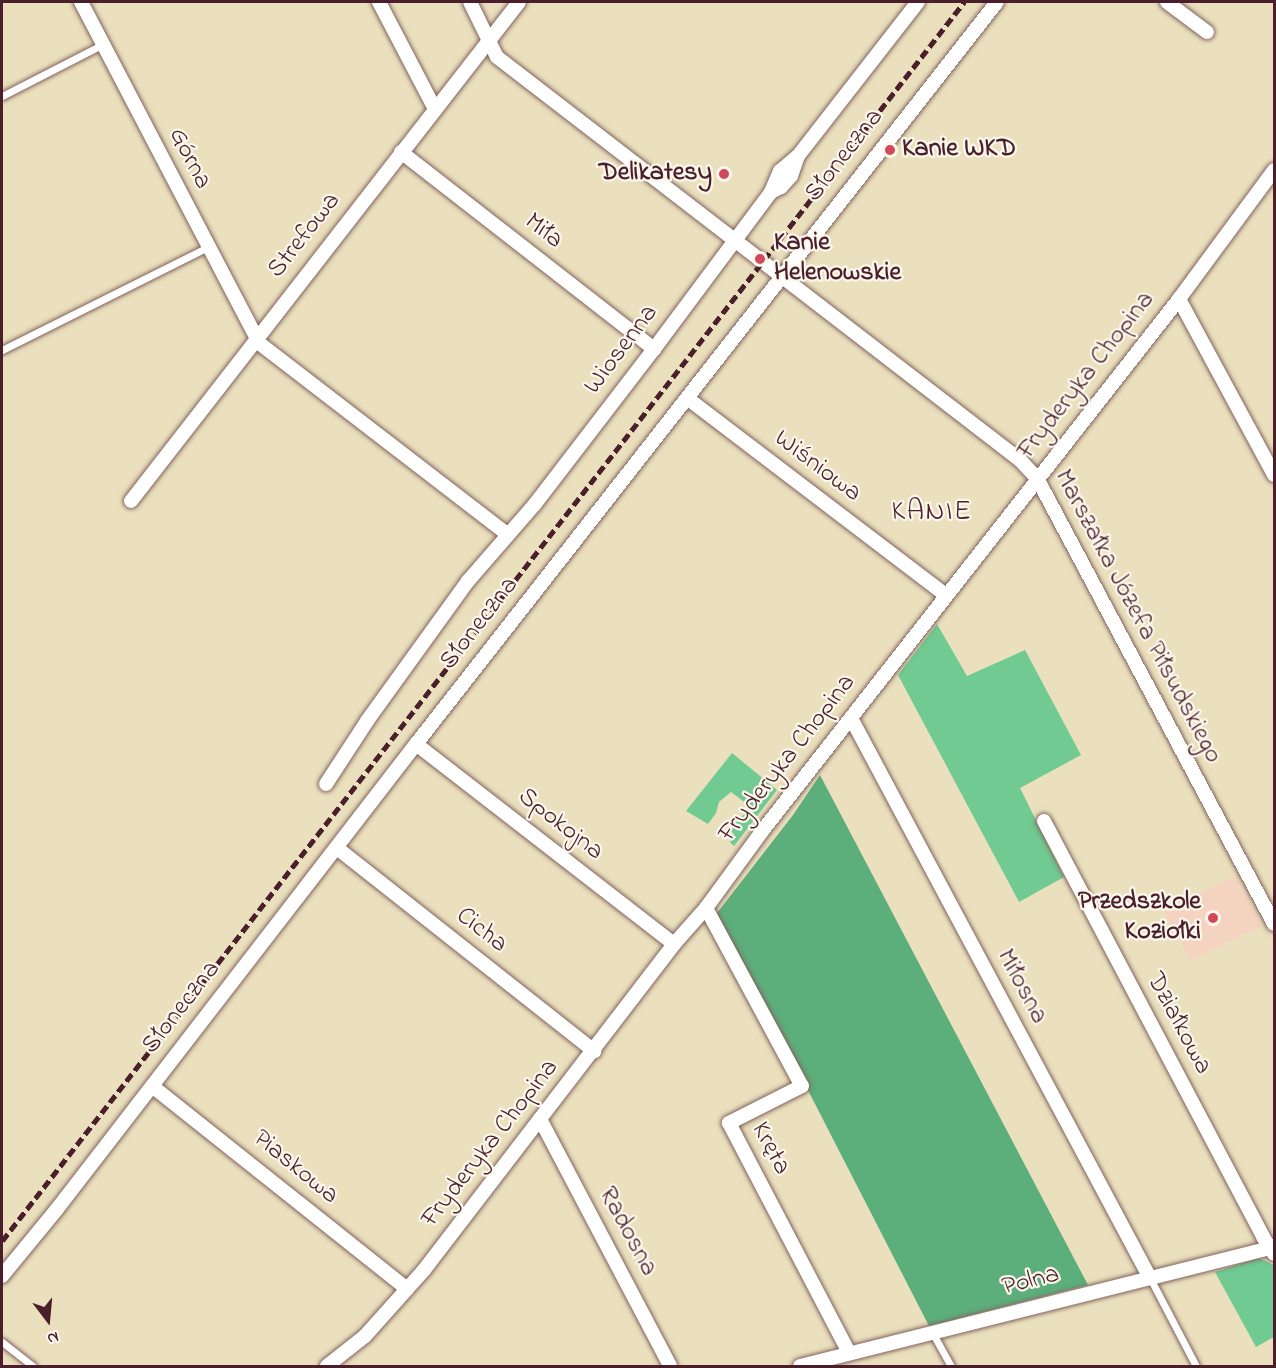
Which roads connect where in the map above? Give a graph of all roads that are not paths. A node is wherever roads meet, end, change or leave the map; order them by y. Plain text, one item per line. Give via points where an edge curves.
1 (81, 2) edge
2 (379, 2) edge
3 (470, 2) edge
4 (519, 2) edge
5 (918, 2) edge
6 (996, 2) edge
7 (1167, 2) edge
8 (1207, 32) dead end
9 (490, 39) junction
10 (103, 44) junction
11 (2, 96) edge
12 (435, 109) junction
13 (401, 152) junction
14 (1275, 171) edge
15 (734, 238) junction
16 (208, 247) junction
17 (783, 276) junction
18 (1179, 299) junction
19 (256, 339) junction
20 (654, 349) junction
21 (2, 350) edge
22 (687, 398) junction
23 (1275, 475) edge
24 (1037, 478) junction
25 (131, 501) dead end
26 (507, 534) junction
27 (946, 595) junction
28 (851, 718) junction
29 (416, 744) junction
30 (326, 784) dead end
31 (1044, 821) dead end
32 (337, 848) junction
33 (706, 908) junction
34 (1275, 924) edge
35 (674, 944) junction
36 (594, 1051) junction
37 (152, 1086) junction
38 (540, 1119) junction
39 (1273, 1249) edge
40 (2, 1276) edge
41 (1149, 1278) junction
42 (407, 1288) junction
43 (933, 1332) junction
44 (2, 1342) edge
45 (849, 1353) junction
46 (810, 1365) edge
47 (33, 1366) edge
48 (327, 1366) edge
49 (670, 1366) edge
50 (951, 1366) edge
51 (1196, 1366) edge

1 - 10 street, Górna
2 - 12 street
3 - 9 street, Marszałka Józefa Piłsudskiego
4 - 9 street, Strefowa
5 - 15 street, Wiosenna via 798,156 791,176 771,192
6 - 17 street, Słoneczna
7 - 8 street
9 - 12 street, Strefowa
9 - 15 street, Marszałka Józefa Piłsudskiego via 497,57
10 - 11 lane
10 - 16 street, Górna
12 - 13 street, Strefowa
13 - 19 street, Strefowa
13 - 20 street, Miła
14 - 18 street, Fryderyka Chopina
15 - 17 street, Marszałka Józefa Piłsudskiego
15 - 20 street, Wiosenna
16 - 19 street, Górna
16 - 21 lane
17 - 22 street, Słoneczna
17 - 24 street, Marszałka Józefa Piłsudskiego via 1020,460
18 - 23 street
18 - 24 street, Fryderyka Chopina
19 - 25 street, Strefowa
19 - 26 street
20 - 26 street, Wiosenna via 535,504
22 - 27 street, Wiśniowa
22 - 29 street, Słoneczna
24 - 27 street, Fryderyka Chopina
24 - 34 street, Marszałka Józefa Piłsudskiego
26 - 30 street, Wiosenna via 468,581
27 - 28 street, Fryderyka Chopina
28 - 33 street, Fryderyka Chopina
28 - 41 street, Miłosna
29 - 32 street, Słoneczna
29 - 35 street, Spokojna
31 - 39 street, Działkowa
32 - 36 street, Cicha
32 - 37 street, Słoneczna
33 - 35 street, Fryderyka Chopina
33 - 45 street, Kręta via 802,1086 729,1123
35 - 36 street, Fryderyka Chopina
36 - 38 street, Fryderyka Chopina
37 - 40 street, Słoneczna
37 - 42 street, Piaskowa
38 - 42 street, Fryderyka Chopina
38 - 49 street, Radosna
39 - 41 street, Polna
41 - 43 street, Polna
41 - 51 lane
42 - 48 street, Fryderyka Chopina via 365,1336
43 - 45 street, Polna
43 - 50 lane
44 - 47 lane
45 - 46 street, Polna

